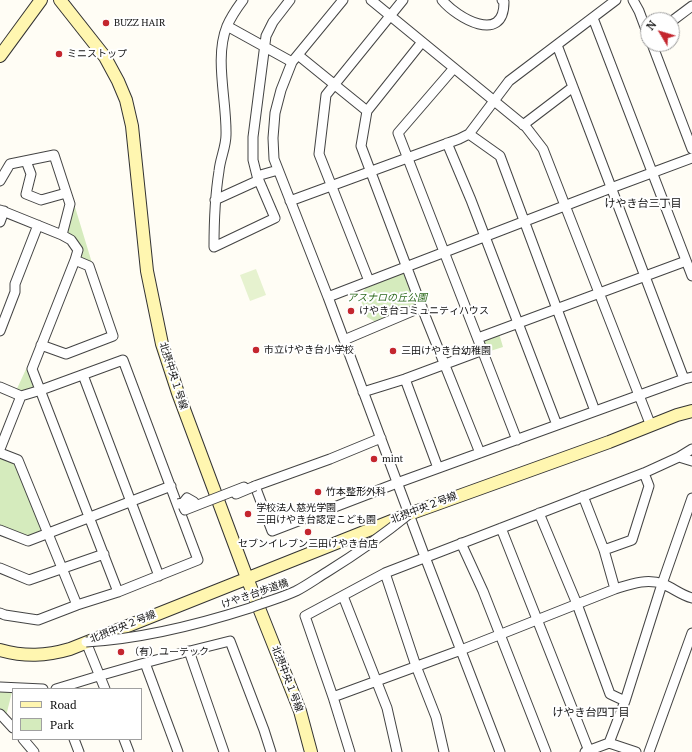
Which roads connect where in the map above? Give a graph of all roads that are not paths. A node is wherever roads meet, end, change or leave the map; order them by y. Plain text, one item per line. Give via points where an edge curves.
1 (41, 0) edge
2 (60, 0) edge
3 (243, 0) edge
4 (290, 0) edge
5 (343, 0) edge
6 (371, 0) edge
7 (403, 0) edge
8 (442, 0) edge
9 (502, 0) edge
10 (616, 0) edge
11 (633, 0) edge
12 (692, 6) edge
13 (640, 14) edge
14 (680, 15) edge
15 (391, 16) junction
16 (593, 18) junction
17 (227, 26) junction
18 (422, 42) junction
19 (557, 45) junction
20 (264, 47) junction
21 (655, 52) edge
22 (0, 56) edge
23 (295, 58) junction
24 (454, 68) junction
25 (334, 85) junction
26 (573, 86) junction
27 (493, 100) junction
28 (366, 111) junction
29 (523, 124) junction
30 (468, 134) junction
31 (447, 143) junction
32 (692, 150) edge
33 (408, 158) junction
34 (692, 158) edge
35 (26, 161) junction
36 (278, 170) junction
37 (371, 171) junction
38 (652, 173) junction
39 (258, 178) junction
40 (0, 181) edge
41 (331, 186) junction
42 (611, 188) junction
43 (66, 193) junction
44 (216, 200) junction
45 (290, 201) junction
46 (565, 206) junction
47 (2, 210) edge
48 (0, 222) edge
49 (524, 222) junction
50 (38, 225) junction
51 (62, 235) junction
52 (485, 237) junction
53 (445, 252) junction
54 (75, 260) junction
55 (686, 261) junction
56 (407, 267) junction
57 (645, 276) junction
58 (692, 276) edge
59 (369, 282) junction
60 (599, 293) junction
61 (328, 297) junction
62 (422, 307) junction
63 (557, 309) junction
64 (518, 323) junction
65 (0, 331) edge
66 (478, 338) junction
67 (344, 340) junction
68 (41, 345) junction
69 (483, 350) junction
70 (445, 365) junction
71 (83, 375) junction
72 (688, 378) edge
73 (405, 379) junction
74 (0, 387) edge
75 (41, 390) junction
76 (363, 392) junction
77 (639, 395) junction
78 (21, 396) junction
79 (595, 411) junction
80 (692, 411) edge
81 (557, 425) junction
82 (651, 426) junction
83 (381, 438) junction
84 (517, 440) junction
85 (0, 449) edge
86 (692, 449) edge
87 (0, 453) edge
88 (480, 453) junction
89 (679, 456) junction
90 (692, 461) edge
91 (438, 468) junction
92 (644, 474) junction
93 (397, 483) junction
94 (171, 486) junction
95 (255, 486) junction
96 (583, 496) junction
97 (692, 498) edge
98 (131, 502) junction
99 (178, 504) junction
100 (539, 513) junction
101 (409, 514) junction
102 (89, 518) junction
103 (501, 528) junction
104 (0, 530) edge
105 (48, 534) junction
106 (461, 543) junction
107 (604, 550) junction
108 (104, 554) junction
109 (425, 557) junction
110 (0, 568) edge
111 (62, 569) junction
112 (385, 573) junction
113 (159, 576) junction
114 (247, 578) junction
115 (662, 584) junction
116 (616, 589) junction
117 (118, 592) junction
118 (343, 596) junction
119 (692, 598) edge
120 (577, 604) junction
121 (77, 605) junction
122 (0, 613) edge
123 (538, 619) junction
124 (692, 633) edge
125 (500, 634) junction
126 (86, 642) junction
127 (0, 650) edge
128 (461, 650) junction
129 (189, 651) junction
130 (145, 664) junction
131 (416, 666) junction
132 (100, 675) junction
133 (376, 681) junction
134 (0, 687) edge
135 (22, 688) edge
136 (59, 688) edge
137 (105, 688) edge
138 (333, 697) junction
139 (625, 701) junction
140 (0, 714) edge
141 (12, 727) edge
142 (24, 740) edge
143 (74, 740) edge
144 (124, 740) edge
145 (609, 743) junction
146 (587, 751) edge
147 (34, 752) edge
148 (79, 752) edge
149 (129, 752) edge
150 (178, 752) edge
151 (224, 752) edge
152 (270, 752) edge
153 (312, 752) edge
154 (350, 752) edge
155 (396, 752) edge
156 (444, 752) edge
157 (500, 752) edge
158 (546, 752) edge
159 (636, 752) edge
160 (649, 752) edge

1 - 22 street
2 - 114 street, 北摂中央１号線 via 105,57 126,100 132,126 147,271 162,344
3 - 17 street
4 - 20 street via 273,22
5 - 23 street
6 - 15 street
7 - 15 street
8 - 9 street via 466,19 479,25 494,24 501,18 504,9
10 - 16 street
11 - 13 street
12 - 14 street
15 - 18 street
15 - 25 street
16 - 19 street
16 - 38 street
17 - 20 street
17 - 44 street via 222,44 222,65 227,137 220,164
18 - 24 street
18 - 28 street
19 - 26 street
19 - 27 street via 509,80
20 - 23 street
20 - 39 street via 252,137 253,160
21 - 32 street
23 - 25 street
23 - 36 street via 281,90 275,113 274,160
24 - 27 street
24 - 33 street via 398,133
25 - 28 street
25 - 41 street via 326,95 319,154
26 - 29 street
26 - 42 street
27 - 29 street
27 - 30 street
28 - 37 street via 361,146
29 - 46 street via 543,149
30 - 31 street
30 - 49 street via 500,156
31 - 33 street
31 - 52 street
33 - 37 street
33 - 53 street
34 - 38 street
35 - 40 street via 10,164
35 - 43 street via 54,155
35 - 43 street via 32,174 26,194 41,200
36 - 39 street
36 - 45 street
37 - 41 street
37 - 56 street
38 - 42 street
38 - 55 street
39 - 44 street
39 - 44 street via 275,218 214,247
41 - 45 street
41 - 59 street
42 - 46 street
42 - 57 street
43 - 51 street via 70,204
45 - 61 street
46 - 49 street
46 - 60 street
47 - 48 street
47 - 50 street
49 - 52 street
49 - 63 street
50 - 51 street
50 - 65 street
51 - 54 street via 71,240 78,250
52 - 53 street
52 - 64 street
53 - 56 street
53 - 66 street
54 - 68 street
54 - 68 street via 89,266 114,336 66,354
55 - 57 street
55 - 58 street
56 - 59 street
56 - 62 street
57 - 60 street
57 - 72 street
59 - 61 street
60 - 63 street
60 - 77 street
61 - 67 street
62 - 67 street
62 - 70 street
63 - 64 street
63 - 79 street
64 - 66 street
64 - 81 street
66 - 69 street
67 - 76 street
68 - 75 street via 32,369
69 - 70 street
69 - 84 street
70 - 73 street
70 - 88 street
71 - 75 street
71 - 94 street via 123,360
71 - 98 street
72 - 77 street
73 - 76 street
73 - 91 street
74 - 78 street
75 - 78 street
75 - 102 street
76 - 83 street
77 - 79 street
77 - 82 street
78 - 85 street
79 - 81 street
80 - 82 street, 北摂中央２号線
81 - 84 street
82 - 101 street, 北摂中央２号線
83 - 93 street
83 - 95 street
84 - 88 street
86 - 89 street
87 - 105 street via 18,460
88 - 91 street
89 - 90 street
89 - 92 street
91 - 93 street
92 - 96 street
92 - 107 street via 649,486 632,540
93 - 95 street via 272,531
93 - 101 street
94 - 98 street
94 - 99 street
95 - 99 street, bridge via 236,494 244,487 185,510 184,508 194,502 187,498
96 - 100 street
96 - 107 street
97 - 115 street
98 - 102 street
98 - 113 street
99 - 113 street via 198,560
100 - 103 street
100 - 120 street
101 - 109 street
101 - 114 street, 北摂中央２号線
101 - 126 street, けやき台歩道橋, bridge via 353,556 282,597 178,628
102 - 105 street
102 - 108 street
103 - 106 street
103 - 123 street
104 - 105 street via 28,541
105 - 111 street
106 - 109 street
106 - 125 street
107 - 116 street
108 - 111 street
108 - 117 street
109 - 112 street
109 - 128 street
110 - 111 street via 28,580
111 - 121 street
112 - 118 street
112 - 131 street
113 - 117 street
114 - 126 street, 北摂中央２号線
114 - 153 street, 北摂中央１号線 via 300,711
115 - 116 street via 644,582
115 - 119 street
115 - 139 street
116 - 120 street
117 - 121 street
118 - 133 street
118 - 138 street via 305,616
120 - 123 street
120 - 139 street via 610,694
121 - 122 street via 38,620
123 - 125 street
123 - 146 street
124 - 160 street
125 - 128 street
125 - 158 street
126 - 127 street, 北摂中央２号線 via 39,656
126 - 132 street
128 - 131 street
128 - 157 street
129 - 130 street
129 - 151 street
129 - 152 street via 230,641
130 - 132 street
130 - 150 street
131 - 133 street
131 - 156 street via 436,717
132 - 136 street
132 - 137 street
133 - 138 street
133 - 155 street via 387,708
134 - 135 street
138 - 154 street
139 - 145 street
140 - 141 street
142 - 147 street
143 - 148 street
144 - 149 street
145 - 146 street
145 - 159 street

